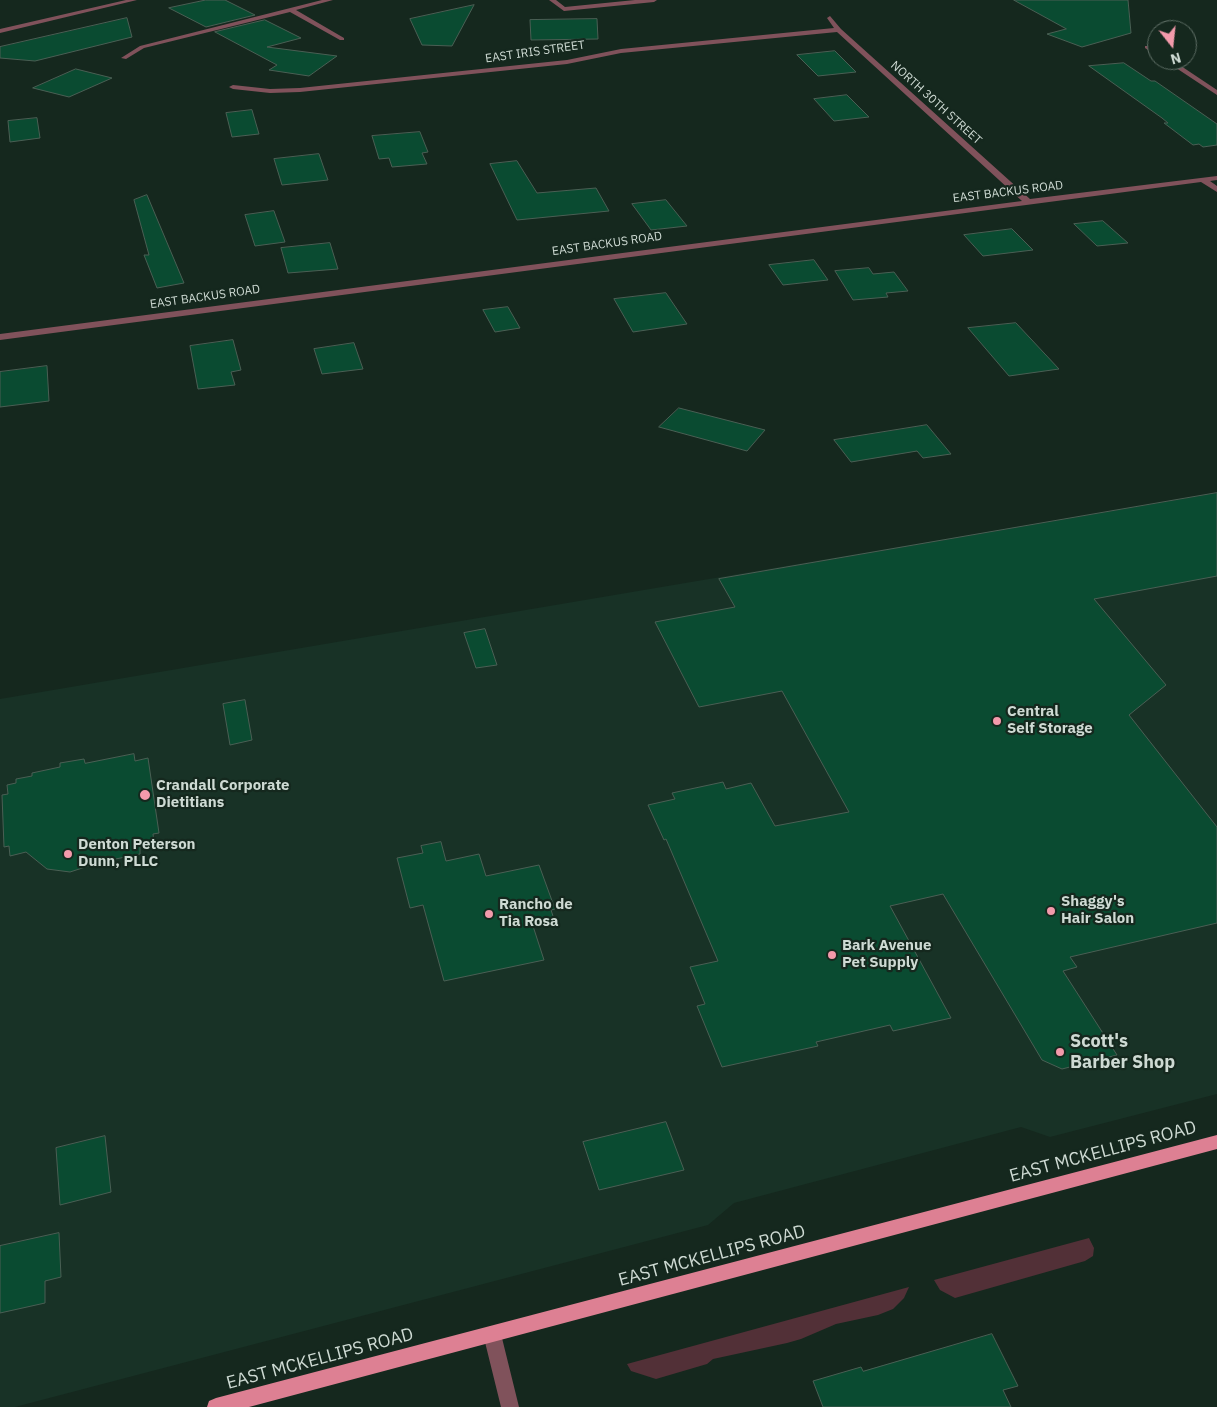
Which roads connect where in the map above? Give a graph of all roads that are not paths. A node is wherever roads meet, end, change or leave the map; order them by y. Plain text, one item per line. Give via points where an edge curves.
1 (134, 0) edge
2 (330, 0) edge
3 (552, 0) edge
4 (654, 0) edge
5 (291, 10) junction
6 (830, 18) dead end
7 (2, 23) dead end
8 (11, 29) junction
9 (839, 30) junction
10 (0, 32) edge
11 (342, 39) dead end
12 (124, 58) dead end
13 (1182, 70) edge
14 (233, 87) dead end
15 (1217, 93) edge
16 (1217, 178) edge
17 (1203, 180) junction
18 (1217, 190) edge
19 (1028, 202) junction
20 (0, 337) edge
21 (1217, 1142) edge
22 (492, 1334) junction
23 (216, 1407) edge
24 (510, 1407) edge

1 - 8 street
2 - 5 street
3 - 4 street via 564,9
5 - 11 street
5 - 12 street via 142,47
6 - 9 street, NORTH 30TH STREET
7 - 8 street
8 - 10 street
9 - 14 street, EAST IRIS STREET via 621,51 567,62 300,90
9 - 19 street, NORTH 30TH STREET
13 - 15 street
16 - 17 street, EAST BACKUS ROAD
17 - 18 street
17 - 19 street, EAST BACKUS ROAD
19 - 20 street, EAST BACKUS ROAD
21 - 22 main road, EAST MCKELLIPS ROAD
22 - 23 main road, EAST MCKELLIPS ROAD
22 - 24 street

